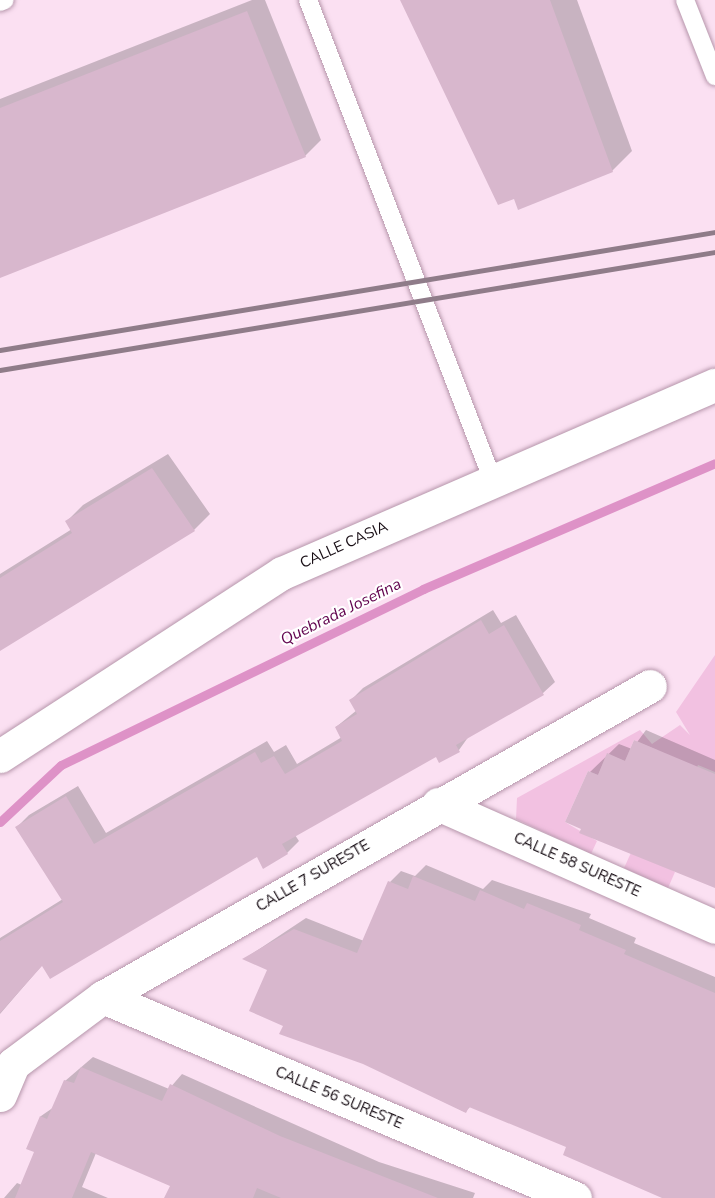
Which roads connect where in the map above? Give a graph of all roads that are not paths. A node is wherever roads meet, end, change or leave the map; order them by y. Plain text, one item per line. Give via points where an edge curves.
1 (5, 0) edge
2 (308, 0) edge
3 (685, 0) edge
4 (0, 2) edge
5 (715, 76) edge
6 (715, 385) edge
7 (493, 481) junction
8 (650, 686) dead end
9 (0, 756) edge
10 (438, 804) junction
11 (715, 927) edge
12 (103, 998) junction
13 (0, 1095) edge
14 (575, 1198) edge

1 - 4 lane
2 - 7 lane
3 - 5 lane
6 - 7 street, CALLE CASIA
7 - 9 street, CALLE CASIA via 282,573
8 - 10 street, CALLE 7 SURESTE
10 - 11 street, CALLE 58 SURESTE
10 - 12 street, CALLE 7 SURESTE
12 - 13 street, CALLE 7 SURESTE via 14,1064
12 - 14 street, CALLE 56 SURESTE

